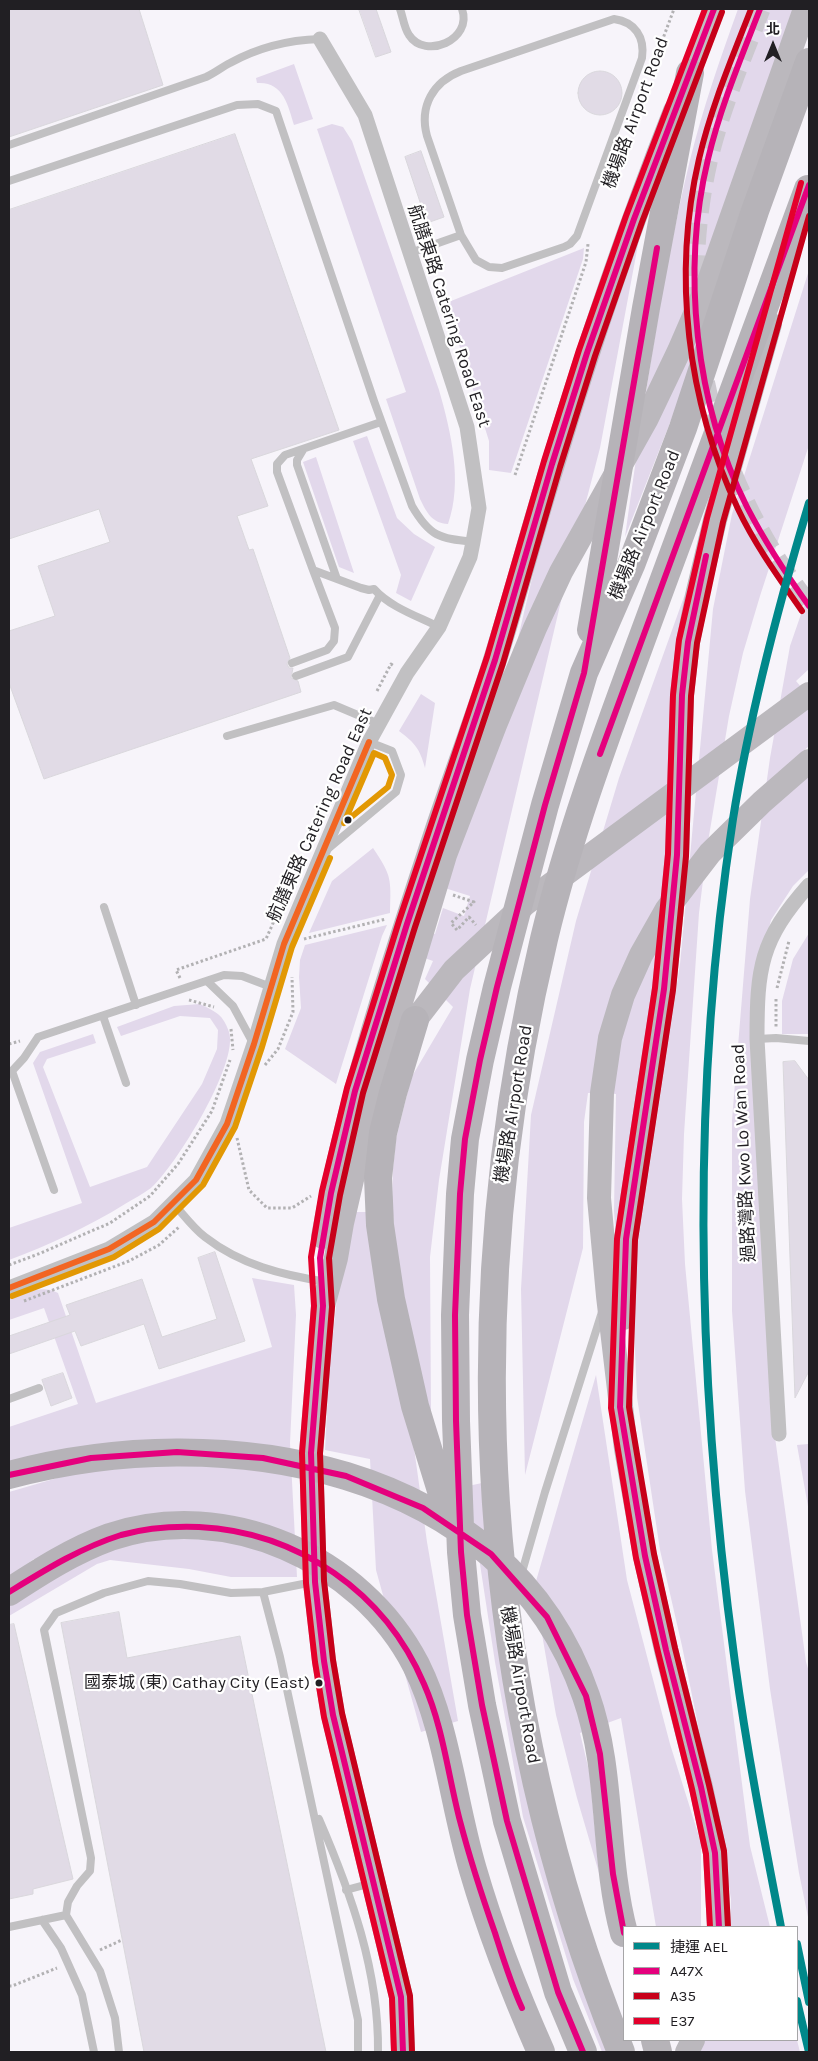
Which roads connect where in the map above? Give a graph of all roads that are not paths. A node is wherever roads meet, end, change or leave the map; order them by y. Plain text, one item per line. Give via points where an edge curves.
1 (400, 9) edge
2 (462, 9) edge
3 (714, 9) edge
4 (805, 9) edge
5 (320, 39) joint
6 (809, 62) edge
7 (690, 73) junction
8 (9, 144) edge
9 (9, 181) edge
10 (809, 187) edge
11 (461, 235) junction
12 (410, 253) junction
13 (381, 422) junction
14 (302, 450) junction
15 (473, 542) junction
16 (313, 570) junction
17 (337, 579) junction
18 (380, 595) junction
19 (439, 627) junction
20 (292, 663) dead end
21 (584, 673) junction
22 (296, 676) dead end
23 (809, 694) edge
24 (378, 724) junction
25 (227, 736) dead end
26 (369, 742) junction
27 (809, 761) edge
28 (322, 853) junction
29 (809, 885) edge
30 (104, 907) dead end
31 (207, 981) junction
32 (271, 986) junction
33 (136, 1005) junction
34 (103, 1016) junction
35 (416, 1020) junction
36 (757, 1039) junction
37 (809, 1041) edge
38 (254, 1044) junction
39 (392, 1049) junction
40 (126, 1083) dead end
41 (54, 1190) dead end
42 (173, 1203) junction
43 (626, 1239) junction
44 (325, 1281) junction
45 (9, 1288) edge
46 (608, 1296) junction
47 (39, 1388) dead end
48 (9, 1399) edge
49 (620, 1407) junction
50 (780, 1434) dead end
51 (9, 1475) edge
52 (461, 1552) junction
53 (315, 1582) junction
54 (9, 1592) edge
55 (264, 1592) junction
56 (508, 1629) junction
57 (312, 1803) junction
58 (374, 1882) junction
59 (346, 1890) junction
60 (66, 1915) junction
61 (42, 1920) junction
62 (719, 1926) edge
63 (9, 1927) edge
64 (623, 1928) edge
65 (94, 2052) edge
66 (119, 2052) edge
67 (358, 2052) edge
68 (378, 2052) edge
69 (404, 2052) edge
70 (541, 2052) edge
71 (583, 2052) edge
72 (621, 2052) edge

1 - 2 lane via 409,36 421,45 434,46 455,39 463,28
3 - 7 street, 機場路 Airport Road
4 - 39 main road via 708,284 679,351 646,420 569,557 534,628 495,724 449,846 399,1010
5 - 8 lane via 293,40 264,48 206,77
5 - 12 street, 航膳東路 Catering Road East via 365,115
6 - 21 highway, 機場路 Airport Road via 683,428 631,565
7 - 21 highway via 649,289
7 - 44 main road via 587,353 495,660 436,831 355,1091 331,1193 320,1258
9 - 13 lane via 236,105 258,104 276,111
10 - 43 main road via 715,520 688,642 681,714 677,854 664,989
10 - 56 highway, 機場路 Airport Road via 592,778 545,934 510,1112 497,1228 491,1336 493,1471
11 - 11 lane via 425,128 424,120 432,92 444,79 461,71 604,22 622,20 634,28 643,45 642,58 574,241 509,267 496,268 476,260
11 - 12 lane
12 - 15 street, 航膳東路 Catering Road East via 468,427 479,508
13 - 14 lane
13 - 15 lane via 412,506 422,522 431,532 452,540
14 - 16 lane via 280,459 277,472
14 - 17 lane via 297,465
15 - 19 street, 航膳東路 Catering Road East via 470,557
16 - 17 lane
16 - 20 lane via 335,628 334,640 327,650
17 - 18 lane via 374,589
18 - 19 lane
18 - 22 lane via 348,657
19 - 24 street, 航膳東路 Catering Road East via 407,673
21 - 52 highway, 機場路 Airport Road via 497,987 465,1139 455,1315
23 - 35 main road via 526,904 454,970
24 - 25 lane via 334,705
24 - 26 street, 航膳東路 Catering Road East
26 - 28 street, 航膳東路 Catering Road East
26 - 28 lane via 392,751 401,775 396,792
27 - 46 main road via 710,853 667,909 623,995 610,1038 602,1092 599,1198
28 - 32 street, 航膳東路 Catering Road East via 284,944
29 - 36 street, 過路灣路 Kwo Lo Wan Road via 779,922 765,951 758,985
30 - 33 lane
31 - 32 lane via 224,975 242,976
31 - 33 lane
31 - 38 lane via 233,1006
32 - 38 street, 航膳東路 Catering Road East
33 - 34 lane
34 - 40 lane
34 - 41 lane via 38,1037 12,1071
35 - 39 main road
35 - 52 highway via 392,1093 383,1133 378,1178 380,1225 391,1299 415,1406
36 - 37 lane
36 - 50 street, 過路灣路 Kwo Lo Wan Road
38 - 42 street, 航膳東路 Catering Road East via 227,1124 196,1180
39 - 44 main road via 366,1120
42 - 44 lane via 203,1236 236,1258 272,1271
42 - 45 street, 航膳東路 Catering Road East via 154,1222 109,1249
43 - 46 lane
43 - 49 main road
44 - 53 main road via 312,1453
46 - 49 main road
46 - 56 lane via 540,1509
47 - 48 lane
49 - 62 main road via 645,1556 715,1853
51 - 64 highway via 67,1462 122,1455 185,1452 248,1455 294,1462 374,1485 429,1510 456,1527 500,1561 534,1600 554,1628 578,1675 598,1737 611,1865
52 - 71 highway, 機場路 Airport Road via 482,1705 507,1821 558,1992
53 - 55 lane
53 - 58 main road via 333,1714
54 - 70 highway via 90,1545 148,1528 170,1526 213,1528 278,1543 316,1560 370,1602 400,1638 425,1685 473,1870 510,1978
55 - 57 lane
55 - 60 lane via 231,1593 148,1581 104,1593 56,1613 44,1630 91,1858 90,1872 68,1902
56 - 72 highway, 機場路 Airport Road via 529,1747 553,1851
57 - 59 lane
57 - 67 lane via 358,2020
58 - 59 lane
58 - 69 main road via 401,1997
59 - 68 lane via 358,1919 372,1974
60 - 61 lane
60 - 66 lane via 100,1971 115,2018
61 - 63 lane
61 - 65 lane via 61,1948 82,1995

